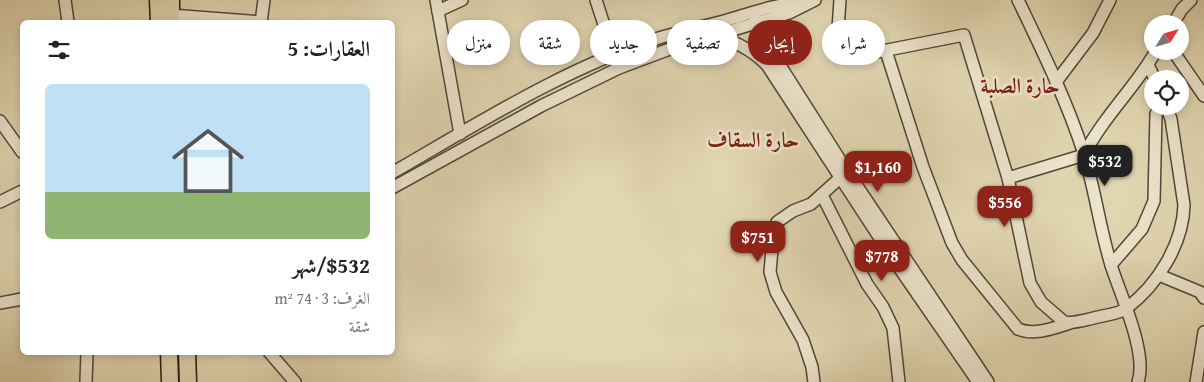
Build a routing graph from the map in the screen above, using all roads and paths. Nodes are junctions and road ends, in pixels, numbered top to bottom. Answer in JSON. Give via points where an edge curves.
{"nodes":[{"id":1,"x":65,"y":0,"type":"edge"},
{"id":2,"x":158,"y":0,"type":"edge"},
{"id":3,"x":264,"y":0,"type":"edge"},
{"id":4,"x":462,"y":0,"type":"edge"},
{"id":5,"x":596,"y":0,"type":"edge"},
{"id":6,"x":840,"y":0,"type":"edge"},
{"id":7,"x":1110,"y":0,"type":"edge"},
{"id":8,"x":1191,"y":0,"type":"edge"},
{"id":9,"x":811,"y":1,"type":"edge"},
{"id":10,"x":1022,"y":2,"type":"edge"},
{"id":11,"x":437,"y":5,"type":"edge"},
{"id":12,"x":778,"y":7,"type":"edge"},
{"id":13,"x":168,"y":15,"type":"edge"},
{"id":14,"x":1178,"y":15,"type":"edge"},
{"id":15,"x":756,"y":18,"type":"junction"},
{"id":16,"x":68,"y":20,"type":"edge"},
{"id":17,"x":234,"y":20,"type":"edge"},
{"id":18,"x":261,"y":20,"type":"edge"},
{"id":19,"x":602,"y":20,"type":"edge"},
{"id":20,"x":777,"y":20,"type":"edge"},
{"id":21,"x":738,"y":26,"type":"edge"},
{"id":22,"x":657,"y":39,"type":"edge"},
{"id":23,"x":886,"y":50,"type":"junction"},
{"id":24,"x":667,"y":52,"type":"edge"},
{"id":25,"x":1151,"y":60,"type":"edge"},
{"id":26,"x":1179,"y":60,"type":"edge"},
{"id":27,"x":593,"y":65,"type":"edge"},
{"id":28,"x":618,"y":65,"type":"edge"},
{"id":29,"x":774,"y":65,"type":"edge"},
{"id":30,"x":774,"y":65,"type":"edge"},
{"id":31,"x":1148,"y":65,"type":"junction"},
{"id":32,"x":619,"y":68,"type":"junction"},
{"id":33,"x":1150,"y":70,"type":"edge"},
{"id":34,"x":1056,"y":82,"type":"junction"},
{"id":35,"x":1204,"y":96,"type":"edge"},
{"id":36,"x":1156,"y":115,"type":"edge"},
{"id":37,"x":1169,"y":115,"type":"edge"},
{"id":38,"x":0,"y":121,"type":"edge"},
{"id":39,"x":460,"y":134,"type":"junction"},
{"id":40,"x":20,"y":149,"type":"edge"},
{"id":41,"x":1084,"y":155,"type":"junction"},
{"id":42,"x":395,"y":171,"type":"edge"},
{"id":43,"x":840,"y":178,"type":"junction"},
{"id":44,"x":1008,"y":178,"type":"junction"},
{"id":45,"x":395,"y":186,"type":"edge"},
{"id":46,"x":20,"y":192,"type":"edge"},
{"id":47,"x":822,"y":195,"type":"junction"},
{"id":48,"x":0,"y":202,"type":"edge"},
{"id":49,"x":1110,"y":265,"type":"junction"},
{"id":50,"x":1159,"y":275,"type":"junction"},
{"id":51,"x":1204,"y":298,"type":"edge"},
{"id":52,"x":20,"y":299,"type":"edge"},
{"id":53,"x":0,"y":304,"type":"edge"},
{"id":54,"x":1126,"y":309,"type":"junction"},
{"id":55,"x":1070,"y":323,"type":"junction"},
{"id":56,"x":1204,"y":332,"type":"edge"},
{"id":57,"x":87,"y":355,"type":"edge"},
{"id":58,"x":169,"y":355,"type":"edge"},
{"id":59,"x":187,"y":355,"type":"edge"},
{"id":60,"x":272,"y":355,"type":"edge"},
{"id":61,"x":86,"y":382,"type":"edge"},
{"id":62,"x":170,"y":382,"type":"edge"},
{"id":63,"x":188,"y":382,"type":"edge"},
{"id":64,"x":294,"y":382,"type":"edge"},
{"id":65,"x":814,"y":382,"type":"edge"},
{"id":66,"x":899,"y":382,"type":"edge"},
{"id":67,"x":978,"y":382,"type":"edge"},
{"id":68,"x":988,"y":382,"type":"edge"},
{"id":69,"x":1138,"y":382,"type":"edge"},
{"id":70,"x":1196,"y":382,"type":"edge"}],
"edges":[{"from":1,"to":16,"type":"street"},
{"from":2,"to":13,"type":"highway"},
{"from":3,"to":18,"type":"street"},
{"from":4,"to":11,"type":"street"},
{"from":5,"to":19,"type":"street"},
{"from":6,"to":23,"type":"street","via":[[838,29],[843,45],[862,55]]},
{"from":7,"to":34,"type":"street","via":[[1093,33]]},
{"from":8,"to":14,"type":"street"},
{"from":9,"to":12,"type":"street"},
{"from":10,"to":34,"type":"street"},
{"from":11,"to":39,"type":"street"},
{"from":12,"to":15,"type":"street"},
{"from":12,"to":20,"type":"street"},
{"from":13,"to":17,"type":"street"},
{"from":15,"to":21,"type":"street"},
{"from":15,"to":22,"type":"street"},
{"from":23,"to":44,"type":"street","via":[[964,35]]},
{"from":23,"to":55,"type":"street","via":[[934,198],[962,260],[1018,329],[1036,331]]},
{"from":24,"to":32,"type":"street"},
{"from":25,"to":31,"type":"street"},
{"from":26,"to":35,"type":"street"},
{"from":27,"to":39,"type":"street","via":[[537,91]]},
{"from":28,"to":32,"type":"street"},
{"from":29,"to":43,"type":"street"},
{"from":30,"to":68,"type":"street"},
{"from":31,"to":33,"type":"street"},
{"from":31,"to":41,"type":"street","via":[[1094,134]]},
{"from":32,"to":45,"type":"street","via":[[541,106]]},
{"from":34,"to":41,"type":"street"},
{"from":36,"to":49,"type":"street","via":[[1154,201],[1142,229]]},
{"from":37,"to":50,"type":"street","via":[[1184,218],[1178,239]]},
{"from":38,"to":40,"type":"street"},
{"from":39,"to":42,"type":"street"},
{"from":41,"to":44,"type":"street"},
{"from":41,"to":49,"type":"street"},
{"from":43,"to":47,"type":"street"},
{"from":43,"to":67,"type":"street"},
{"from":44,"to":55,"type":"street","via":[[1034,292],[1064,322]]},
{"from":46,"to":48,"type":"street"},
{"from":47,"to":65,"type":"street","via":[[777,222],[770,272],[776,292],[803,340]]},
{"from":47,"to":66,"type":"street","via":[[893,328]]},
{"from":49,"to":54,"type":"street"},
{"from":50,"to":51,"type":"street","via":[[1200,292]]},
{"from":50,"to":54,"type":"street"},
{"from":52,"to":53,"type":"street"},
{"from":54,"to":55,"type":"street"},
{"from":54,"to":69,"type":"street","via":[[1141,363]]},
{"from":56,"to":70,"type":"street"},
{"from":57,"to":61,"type":"street"},
{"from":58,"to":62,"type":"highway"},
{"from":59,"to":63,"type":"highway"},
{"from":60,"to":64,"type":"street"}]}
